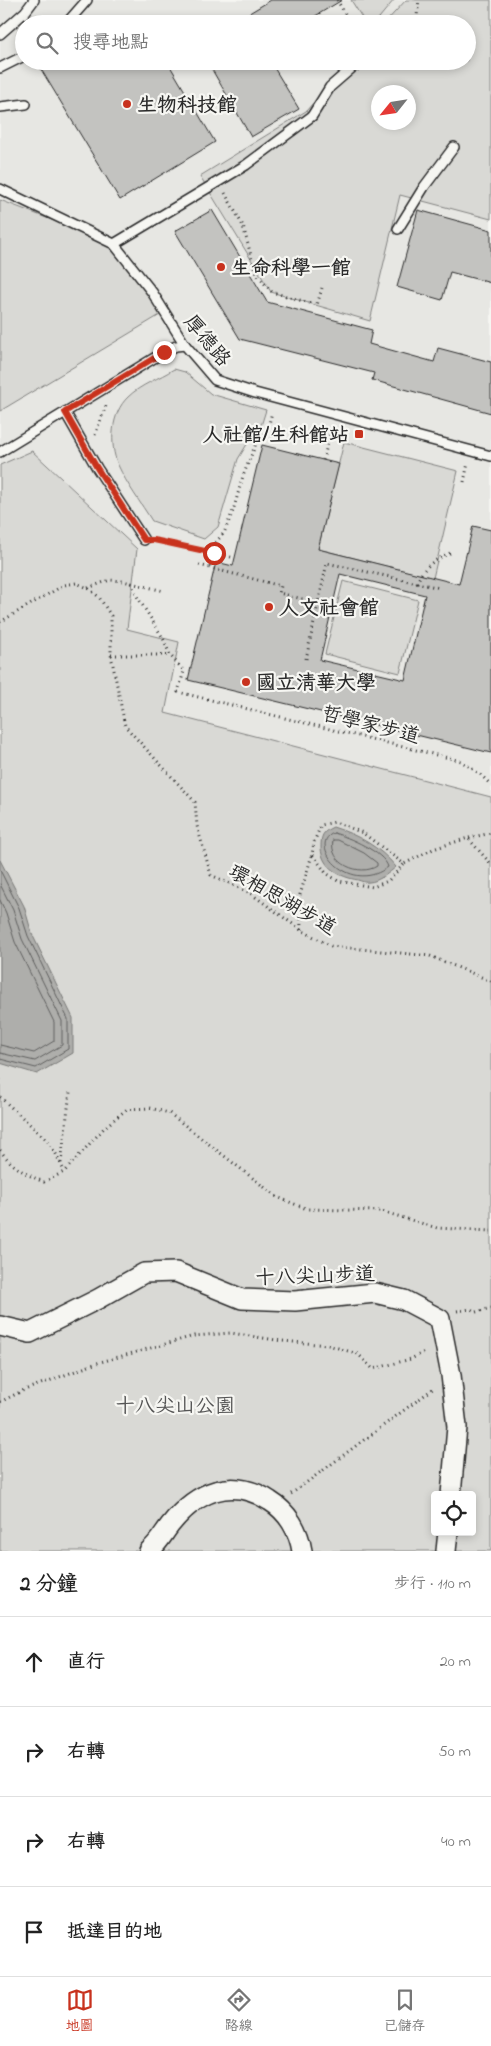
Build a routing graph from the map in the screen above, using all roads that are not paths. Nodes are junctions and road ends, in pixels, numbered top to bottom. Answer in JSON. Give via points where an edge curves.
{"nodes":[{"id":1,"x":34,"y":0,"type":"edge"},
{"id":2,"x":87,"y":0,"type":"edge"},
{"id":3,"x":22,"y":15,"type":"edge"},
{"id":4,"x":74,"y":15,"type":"edge"},
{"id":5,"x":15,"y":21,"type":"edge"},
{"id":6,"x":0,"y":34,"type":"edge"},
{"id":7,"x":15,"y":60,"type":"edge"},
{"id":8,"x":0,"y":68,"type":"edge"},
{"id":9,"x":350,"y":70,"type":"edge"},
{"id":10,"x":26,"y":104,"type":"dead end"},
{"id":11,"x":0,"y":107,"type":"edge"},
{"id":12,"x":454,"y":147,"type":"dead end"},
{"id":13,"x":0,"y":189,"type":"edge"},
{"id":14,"x":398,"y":228,"type":"dead end"},
{"id":15,"x":114,"y":244,"type":"junction"},
{"id":16,"x":185,"y":345,"type":"junction"},
{"id":17,"x":65,"y":412,"type":"junction"},
{"id":18,"x":0,"y":452,"type":"edge"},
{"id":19,"x":491,"y":456,"type":"edge"},
{"id":20,"x":144,"y":540,"type":"road end"},
{"id":21,"x":0,"y":1326,"type":"edge"},
{"id":22,"x":451,"y":1491,"type":"edge"},
{"id":23,"x":448,"y":1536,"type":"edge"},
{"id":24,"x":149,"y":1551,"type":"edge"},
{"id":25,"x":302,"y":1551,"type":"edge"},
{"id":26,"x":446,"y":1551,"type":"edge"}],
"edges":[{"from":1,"to":3,"type":"lane"},
{"from":2,"to":4,"type":"lane"},
{"from":5,"to":6,"type":"lane"},
{"from":7,"to":8,"type":"lane"},
{"from":9,"to":15,"type":"lane","via":[[330,87],[312,116],[246,165]]},
{"from":10,"to":11,"type":"lane"},
{"from":12,"to":14,"type":"lane"},
{"from":13,"to":15,"type":"lane","name":"厚德路"},
{"from":15,"to":16,"type":"lane","name":"厚德路","via":[[152,292]]},
{"from":16,"to":17,"type":"lane","via":[[164,352]]},
{"from":16,"to":19,"type":"lane","name":"厚德路","via":[[215,380]]},
{"from":17,"to":18,"type":"lane"},
{"from":17,"to":20,"type":"lane"},
{"from":21,"to":22,"type":"street","name":"十八尖山步道","via":[[30,1334],[144,1273],[176,1272],[242,1299],[296,1301],[375,1293],[404,1300],[440,1319],[446,1342],[457,1427]]},
{"from":23,"to":26,"type":"street"},
{"from":24,"to":25,"type":"street","via":[[194,1502],[217,1489],[259,1494],[276,1505],[292,1523]]}]}
